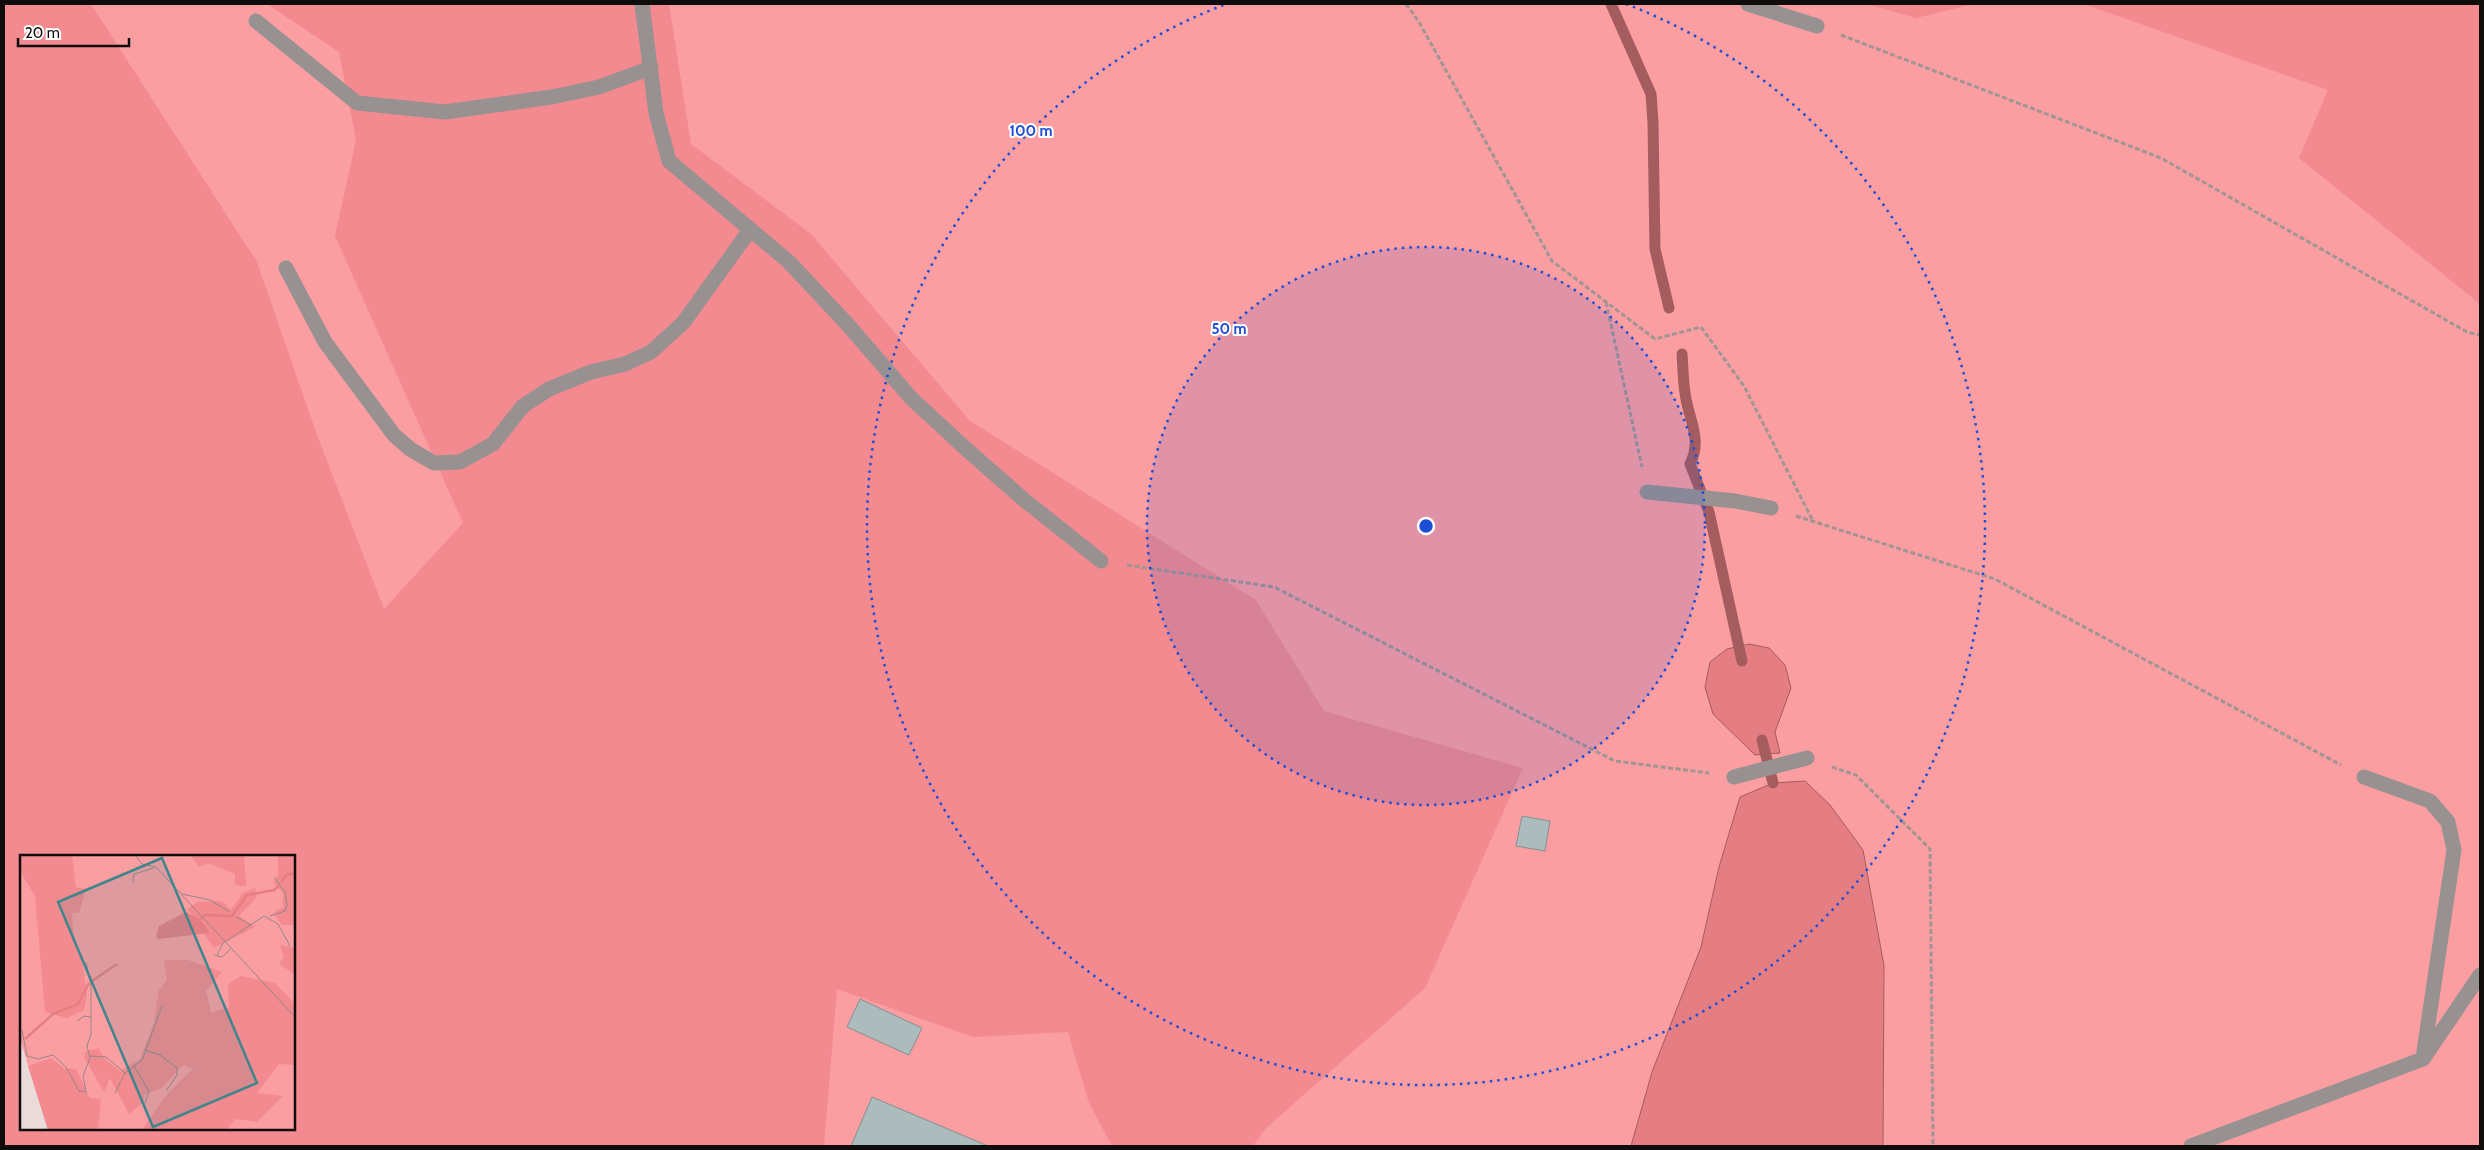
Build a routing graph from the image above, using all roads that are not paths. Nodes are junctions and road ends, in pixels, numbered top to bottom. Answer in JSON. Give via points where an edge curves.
{"nodes":[{"id":1,"x":642,"y":4,"type":"edge"},
{"id":2,"x":1748,"y":4,"type":"edge"},
{"id":3,"x":256,"y":21,"type":"dead end"},
{"id":4,"x":1817,"y":26,"type":"road end"},
{"id":5,"x":651,"y":68,"type":"junction"},
{"id":6,"x":750,"y":230,"type":"junction"},
{"id":7,"x":286,"y":268,"type":"dead end"},
{"id":8,"x":1647,"y":492,"type":"road end"},
{"id":9,"x":1771,"y":508,"type":"road end"},
{"id":10,"x":1102,"y":561,"type":"road end"},
{"id":11,"x":1807,"y":758,"type":"road end"},
{"id":12,"x":1734,"y":777,"type":"road end"},
{"id":13,"x":2364,"y":777,"type":"road end"},
{"id":14,"x":2480,"y":975,"type":"edge"},
{"id":15,"x":2423,"y":1060,"type":"junction"},
{"id":16,"x":2191,"y":1146,"type":"edge"}],
"edges":[{"from":1,"to":5,"type":"lane"},
{"from":2,"to":4,"type":"lane"},
{"from":3,"to":5,"type":"lane","via":[[357,103],[445,112],[599,87]]},
{"from":5,"to":6,"type":"lane","via":[[656,113],[668,161]]},
{"from":6,"to":7,"type":"lane","via":[[683,323],[651,352],[626,364],[591,372],[550,389],[523,406],[493,444],[460,462],[434,463],[394,435],[325,342]]},
{"from":6,"to":10,"type":"lane","via":[[802,276],[910,398],[1023,499]]},
{"from":8,"to":9,"type":"lane","via":[[1735,500]]},
{"from":11,"to":12,"type":"lane"},
{"from":13,"to":15,"type":"lane","via":[[2430,801],[2448,822],[2454,850]]},
{"from":14,"to":15,"type":"lane"},
{"from":15,"to":16,"type":"lane"}]}
